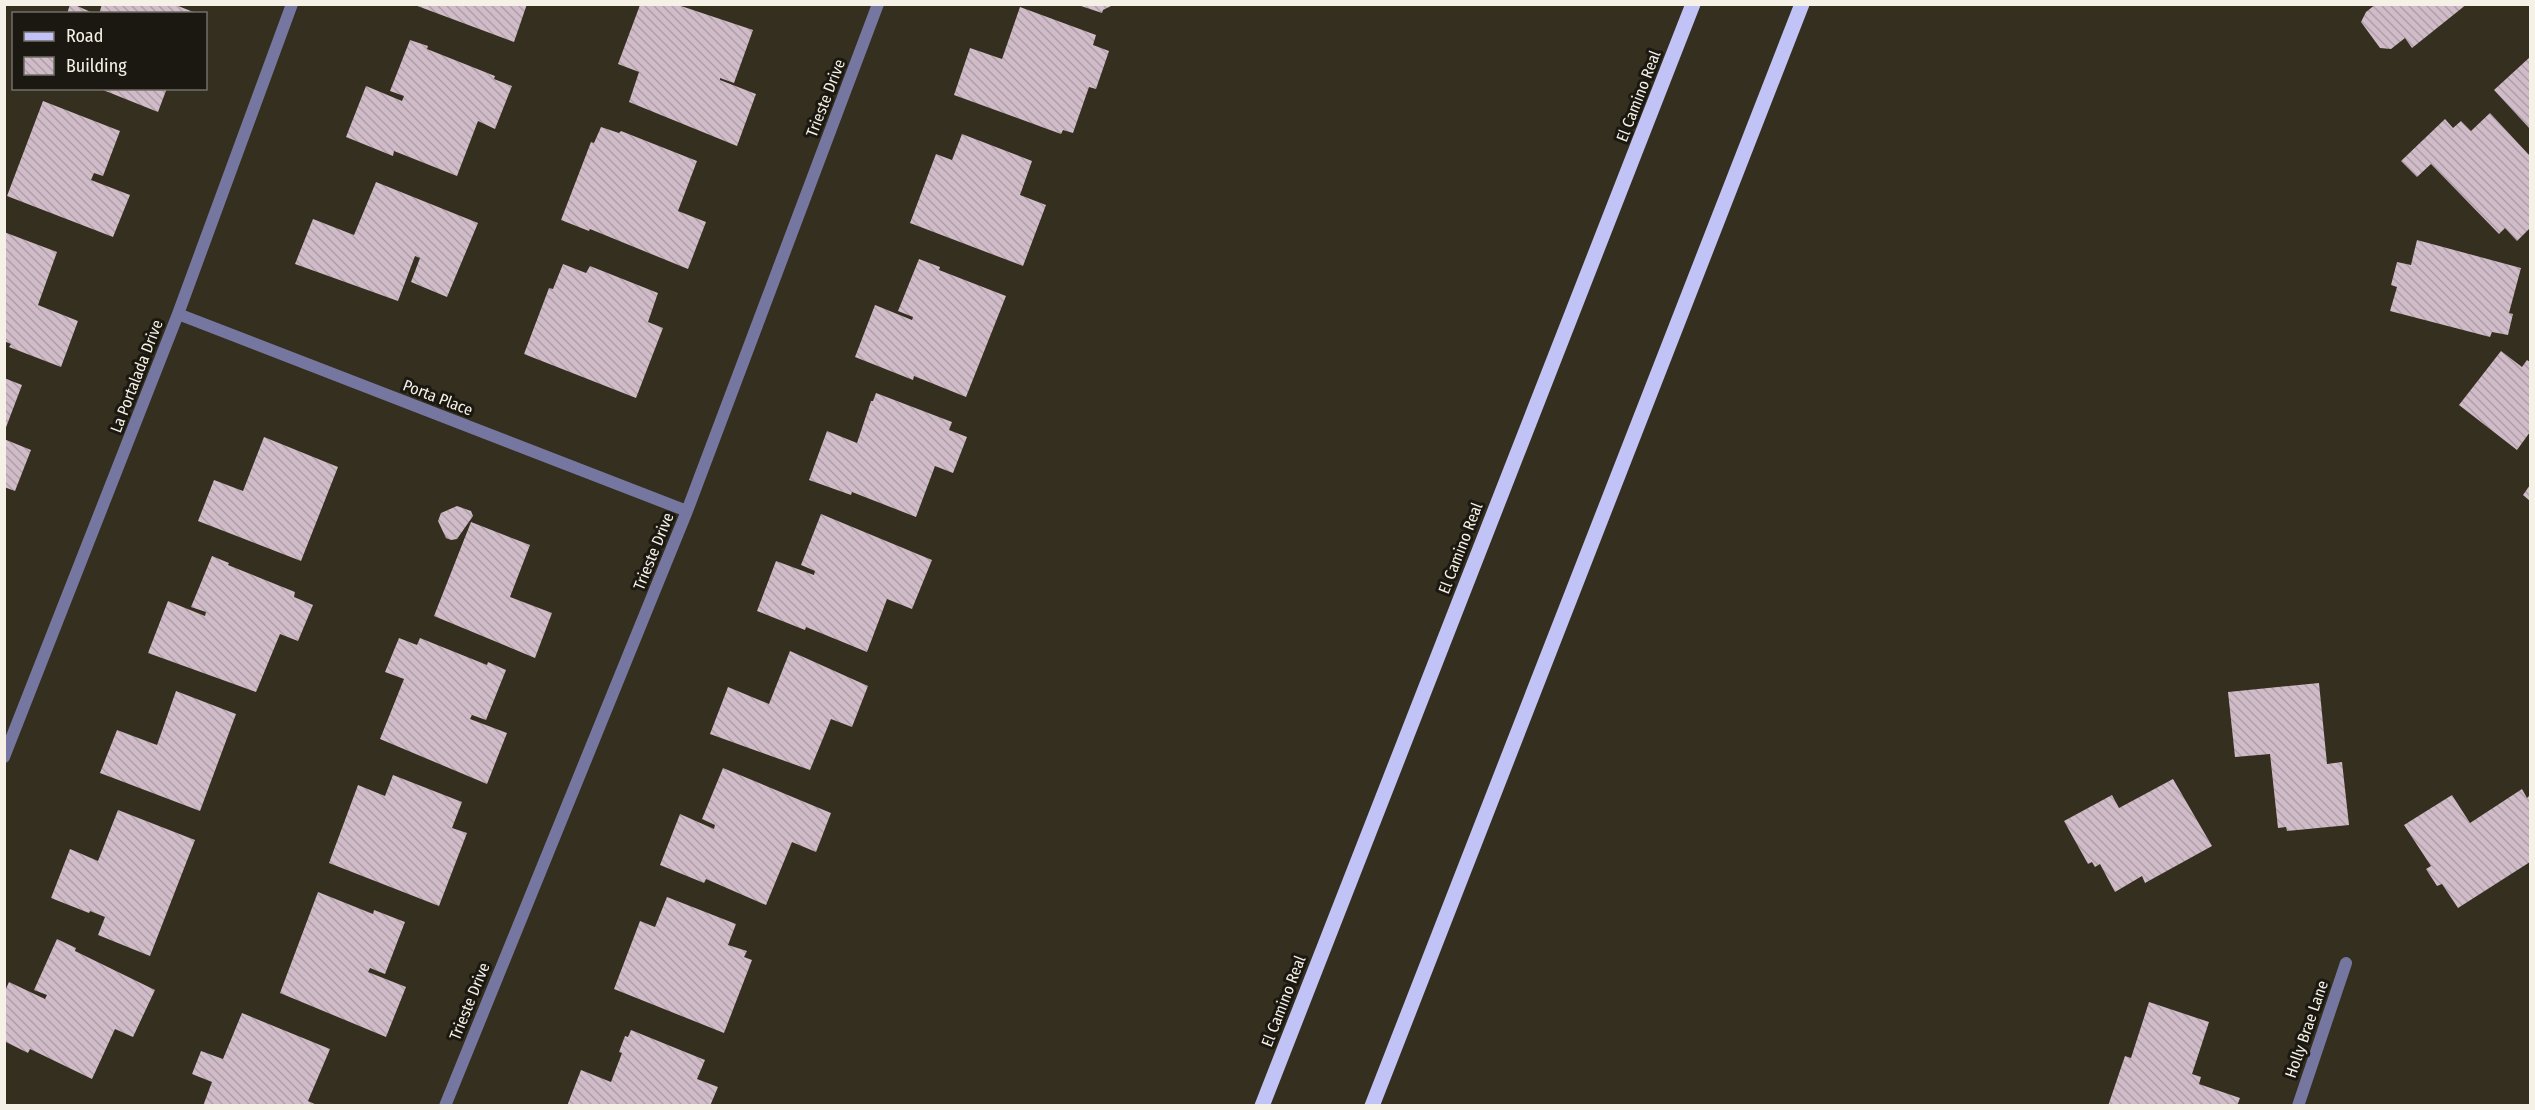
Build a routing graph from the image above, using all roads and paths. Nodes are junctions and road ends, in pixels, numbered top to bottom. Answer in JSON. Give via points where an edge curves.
{"nodes":[{"id":1,"x":292,"y":4,"type":"edge"},
{"id":2,"x":878,"y":4,"type":"edge"},
{"id":3,"x":1693,"y":4,"type":"edge"},
{"id":4,"x":1802,"y":4,"type":"edge"},
{"id":5,"x":178,"y":314,"type":"junction"},
{"id":6,"x":687,"y":511,"type":"junction"},
{"id":7,"x":4,"y":758,"type":"edge"},
{"id":8,"x":2346,"y":963,"type":"dead end"},
{"id":9,"x":445,"y":1106,"type":"edge"},
{"id":10,"x":1262,"y":1106,"type":"edge"},
{"id":11,"x":1372,"y":1106,"type":"edge"},
{"id":12,"x":2298,"y":1106,"type":"edge"}],
"edges":[{"from":1,"to":5,"type":"street","name":"La Portalada Drive"},
{"from":2,"to":6,"type":"street","name":"Trieste Drive"},
{"from":3,"to":10,"type":"main road","name":"El Camino Real"},
{"from":4,"to":11,"type":"main road"},
{"from":5,"to":6,"type":"street","name":"Porta Place"},
{"from":5,"to":7,"type":"street","name":"La Portalada Drive"},
{"from":6,"to":9,"type":"street","name":"Trieste Drive"},
{"from":8,"to":12,"type":"street","name":"Holly Brae Lane"}]}
